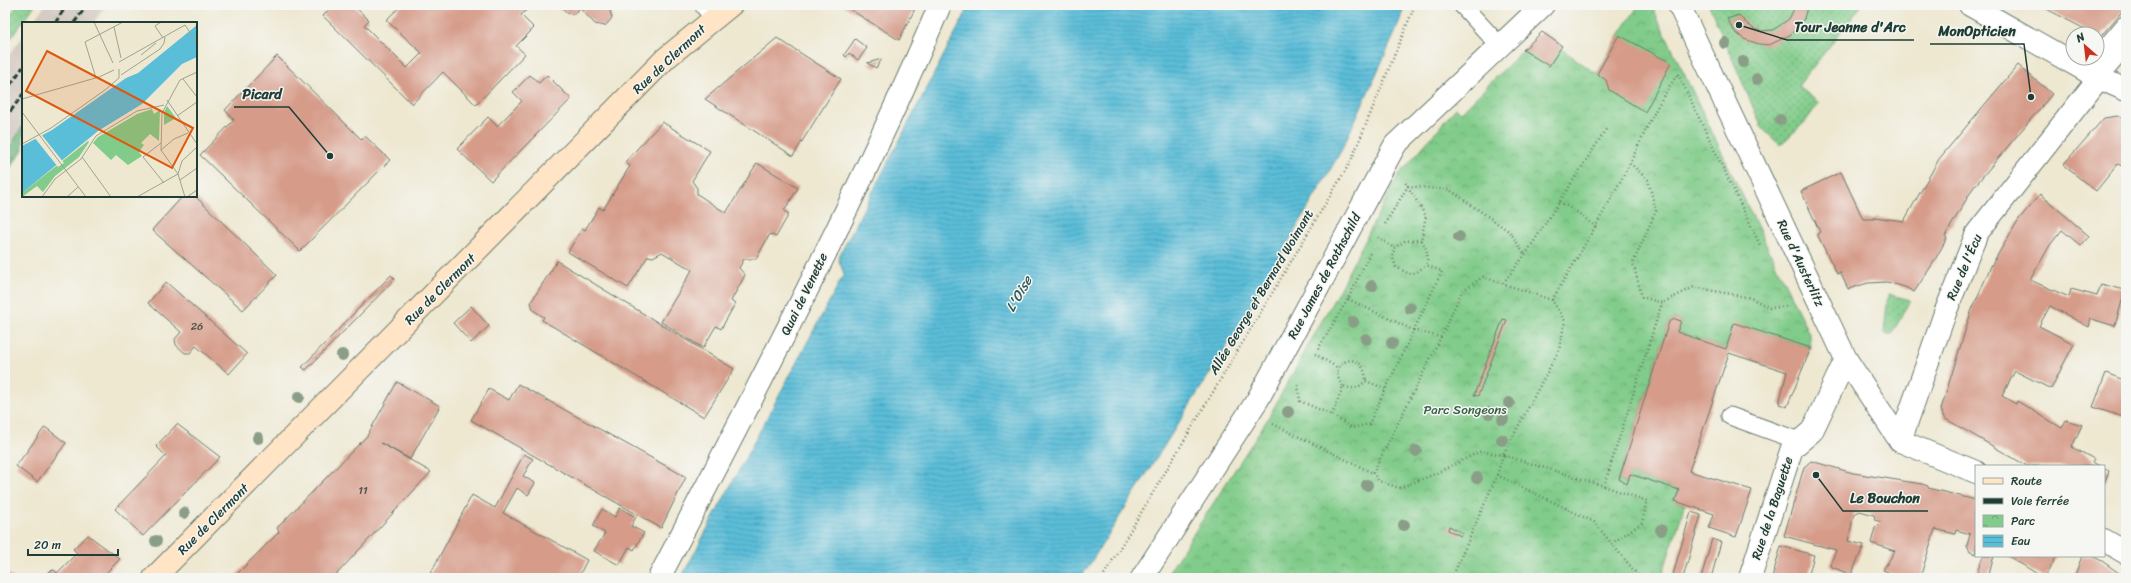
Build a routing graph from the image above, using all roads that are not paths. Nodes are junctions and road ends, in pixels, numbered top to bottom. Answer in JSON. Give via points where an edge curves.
{"nodes":[{"id":1,"x":940,"y":5,"type":"edge"},
{"id":2,"x":1462,"y":5,"type":"edge"},
{"id":3,"x":1543,"y":5,"type":"edge"},
{"id":4,"x":1679,"y":5,"type":"edge"},
{"id":5,"x":1970,"y":5,"type":"edge"},
{"id":6,"x":718,"y":9,"type":"edge"},
{"id":7,"x":2126,"y":27,"type":"edge"},
{"id":8,"x":1499,"y":45,"type":"junction"},
{"id":9,"x":2126,"y":46,"type":"edge"},
{"id":10,"x":2111,"y":80,"type":"edge"},
{"id":11,"x":1846,"y":359,"type":"junction"},
{"id":12,"x":1730,"y":416,"type":"dead end"},
{"id":13,"x":1799,"y":441,"type":"junction"},
{"id":14,"x":1900,"y":441,"type":"junction"},
{"id":15,"x":1975,"y":472,"type":"edge"},
{"id":16,"x":2105,"y":541,"type":"edge"},
{"id":17,"x":2126,"y":553,"type":"edge"},
{"id":18,"x":154,"y":578,"type":"edge"},
{"id":19,"x":660,"y":578,"type":"edge"},
{"id":20,"x":1142,"y":578,"type":"edge"},
{"id":21,"x":1750,"y":578,"type":"edge"}],
"edges":[{"from":1,"to":19,"type":"street","name":"Quai de Venette","via":[[900,100]]},
{"from":2,"to":8,"type":"lane"},
{"from":3,"to":8,"type":"street","name":"Rue James de Rothschild"},
{"from":4,"to":11,"type":"street","name":"Rue d'Austerlitz"},
{"from":5,"to":10,"type":"street"},
{"from":6,"to":18,"type":"main road","name":"Rue de Clermont","via":[[666,58]]},
{"from":7,"to":10,"type":"street","name":"Rue de l'Écu"},
{"from":8,"to":20,"type":"street","name":"Rue James de Rothschild","via":[[1395,145],[1258,399]]},
{"from":9,"to":10,"type":"lane"},
{"from":10,"to":14,"type":"street","name":"Rue de l'Écu","via":[[1977,233],[1945,313]]},
{"from":11,"to":13,"type":"street","name":"Rue de la Baguette","via":[[1812,431]]},
{"from":11,"to":14,"type":"street","name":"Rue d'Austerlitz"},
{"from":12,"to":13,"type":"lane"},
{"from":13,"to":21,"type":"street","name":"Rue de la Baguette","via":[[1792,448]]},
{"from":14,"to":15,"type":"street"},
{"from":16,"to":17,"type":"street"}]}
